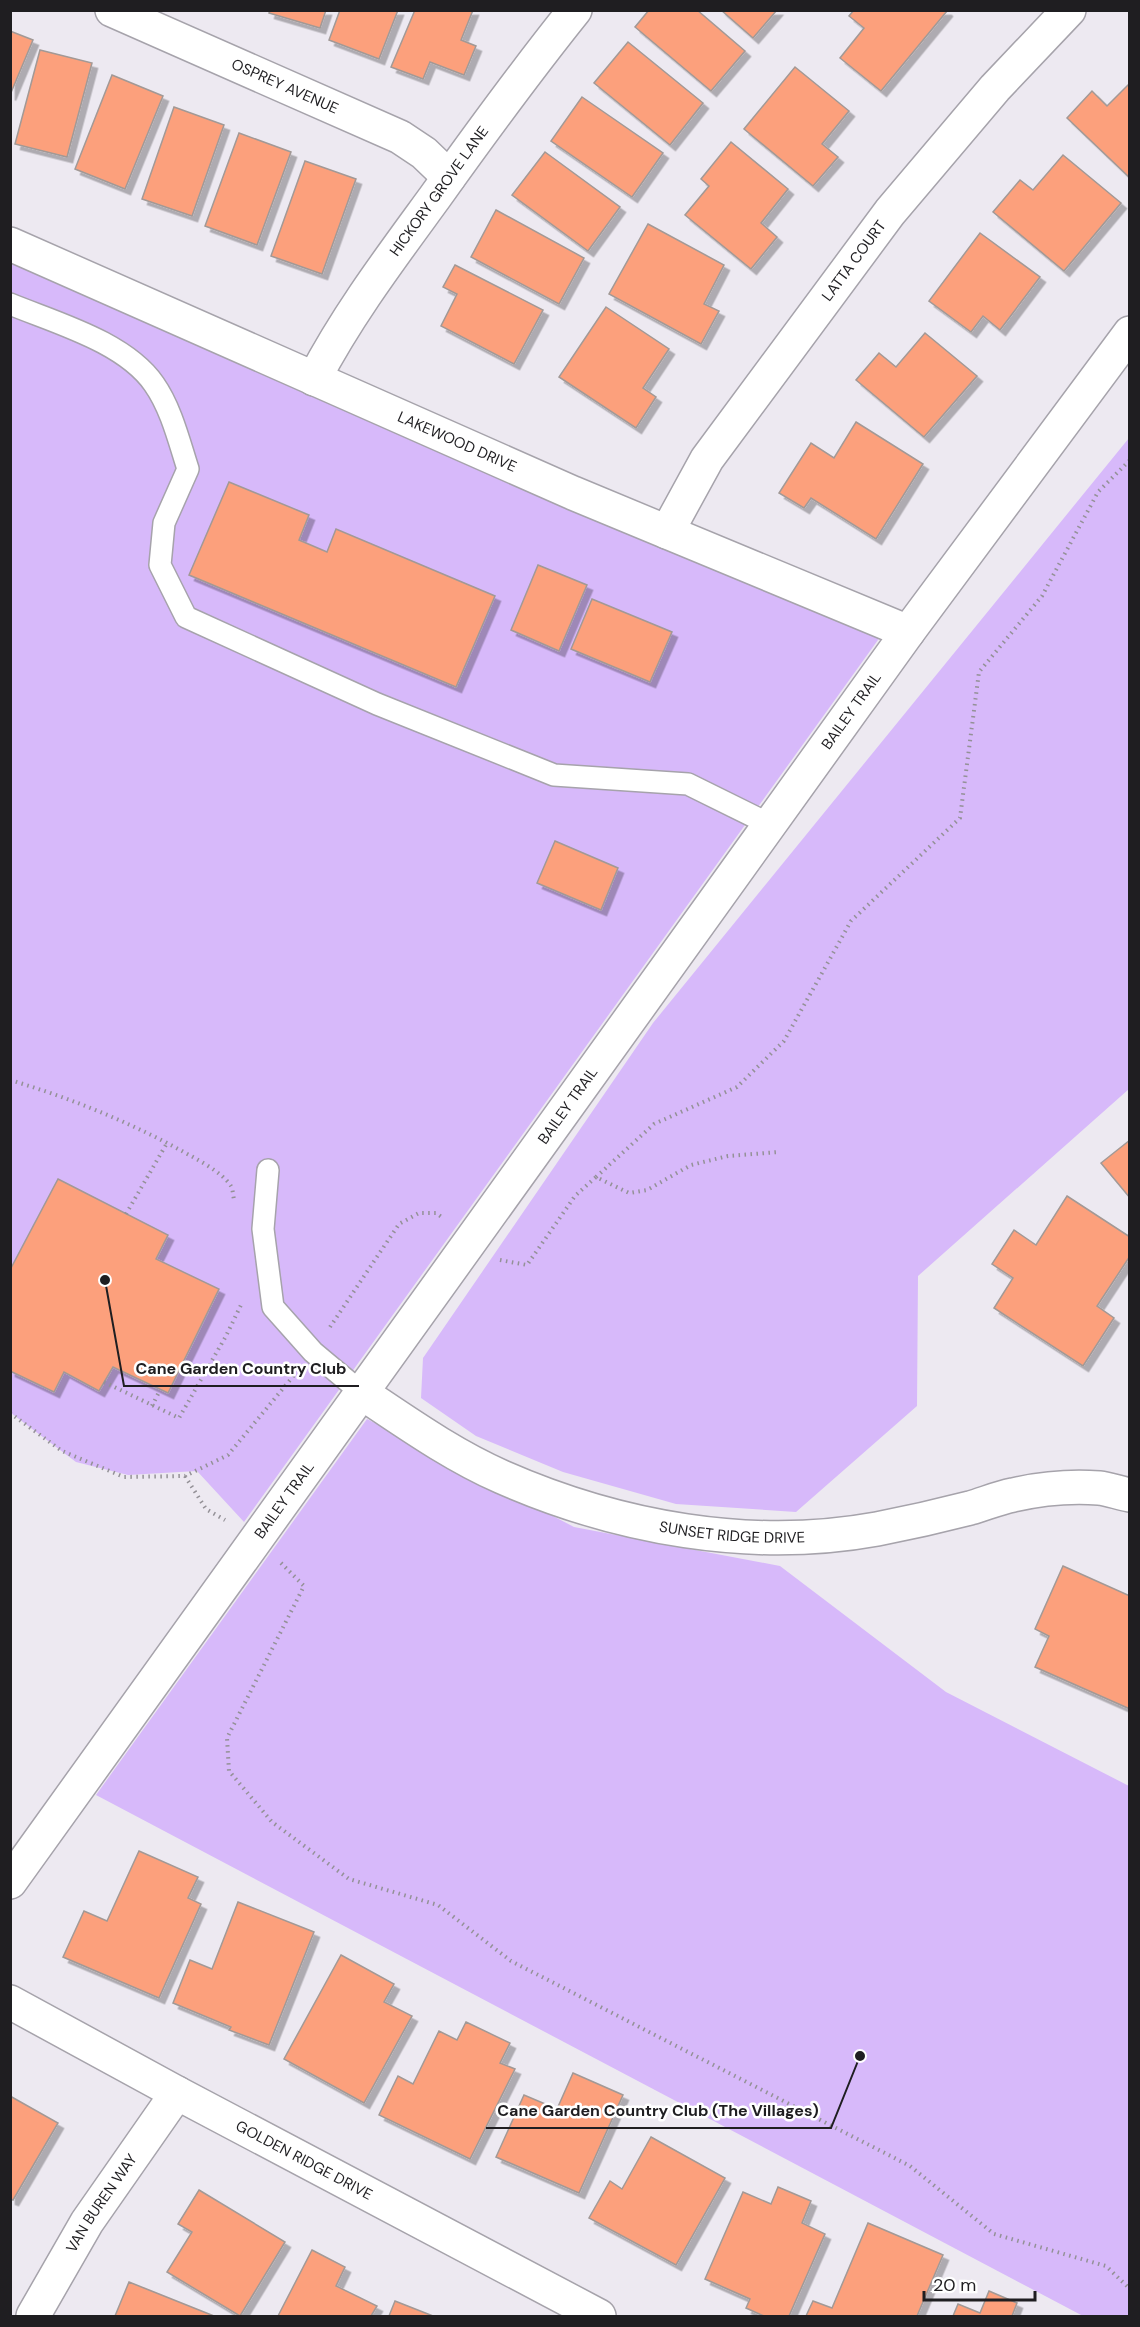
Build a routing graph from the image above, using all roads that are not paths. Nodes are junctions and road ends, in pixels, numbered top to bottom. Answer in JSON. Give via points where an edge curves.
{"nodes":[{"id":1,"x":112,"y":10,"type":"edge"},
{"id":2,"x":575,"y":10,"type":"edge"},
{"id":3,"x":1069,"y":10,"type":"edge"},
{"id":4,"x":449,"y":177,"type":"junction"},
{"id":5,"x":10,"y":244,"type":"edge"},
{"id":6,"x":10,"y":304,"type":"edge"},
{"id":7,"x":1130,"y":333,"type":"edge"},
{"id":8,"x":314,"y":379,"type":"junction"},
{"id":9,"x":666,"y":532,"type":"junction"},
{"id":10,"x":908,"y":632,"type":"junction"},
{"id":11,"x":771,"y":825,"type":"junction"},
{"id":12,"x":268,"y":1170,"type":"dead end"},
{"id":13,"x":362,"y":1393,"type":"junction"},
{"id":14,"x":1130,"y":1495,"type":"edge"},
{"id":15,"x":10,"y":1882,"type":"edge"},
{"id":16,"x":10,"y":2002,"type":"edge"},
{"id":17,"x":177,"y":2093,"type":"junction"},
{"id":18,"x":33,"y":2316,"type":"edge"},
{"id":19,"x":599,"y":2316,"type":"edge"}],
"edges":[{"from":1,"to":4,"type":"street","name":"OSPREY AVENUE","via":[[400,137]]},
{"from":2,"to":4,"type":"street","name":"HICKORY GROVE LANE"},
{"from":3,"to":9,"type":"street","name":"LATTA COURT","via":[[995,88],[890,212],[707,459]]},
{"from":4,"to":8,"type":"street","name":"HICKORY GROVE LANE","via":[[338,335]]},
{"from":5,"to":8,"type":"street","name":"LAKEWOOD DRIVE"},
{"from":6,"to":11,"type":"lane","via":[[123,353],[153,383],[173,424],[188,469],[164,523],[160,565],[186,617],[377,704],[554,775],[688,784]]},
{"from":7,"to":10,"type":"street","name":"BAILEY TRAIL"},
{"from":8,"to":9,"type":"street","name":"LAKEWOOD DRIVE"},
{"from":9,"to":10,"type":"street","name":"LAKEWOOD DRIVE"},
{"from":10,"to":11,"type":"street","name":"BAILEY TRAIL"},
{"from":11,"to":13,"type":"street","name":"BAILEY TRAIL"},
{"from":12,"to":13,"type":"lane","via":[[264,1229],[273,1307],[313,1352]]},
{"from":13,"to":14,"type":"street","name":"SUNSET RIDGE DRIVE","via":[[500,1476],[558,1499],[626,1519],[700,1533],[773,1538],[826,1536],[926,1519],[1012,1495],[1098,1488]]},
{"from":13,"to":15,"type":"street","name":"BAILEY TRAIL"},
{"from":16,"to":17,"type":"street","name":"GOLDEN RIDGE DRIVE"},
{"from":17,"to":18,"type":"street","name":"VAN BUREN WAY","via":[[87,2222]]},
{"from":17,"to":19,"type":"street","name":"GOLDEN RIDGE DRIVE"}]}
